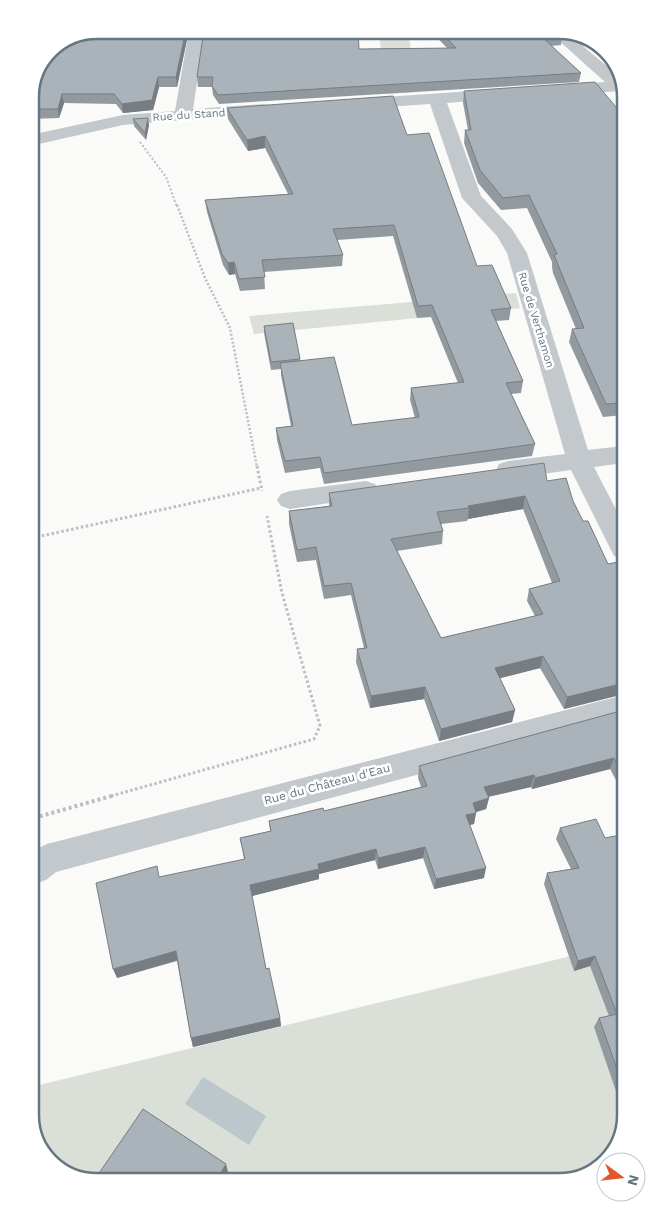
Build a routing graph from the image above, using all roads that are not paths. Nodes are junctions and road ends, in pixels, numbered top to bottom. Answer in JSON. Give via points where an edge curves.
{"nodes":[{"id":1,"x":196,"y":39,"type":"edge"},
{"id":2,"x":566,"y":39,"type":"edge"},
{"id":3,"x":615,"y":82,"type":"edge"},
{"id":4,"x":616,"y":86,"type":"edge"},
{"id":5,"x":540,"y":91,"type":"edge"},
{"id":6,"x":521,"y":93,"type":"edge"},
{"id":7,"x":438,"y":99,"type":"junction"},
{"id":8,"x":340,"y":105,"type":"edge"},
{"id":9,"x":281,"y":108,"type":"edge"},
{"id":10,"x":184,"y":114,"type":"junction"},
{"id":11,"x":39,"y":140,"type":"edge"},
{"id":12,"x":617,"y":455,"type":"edge"},
{"id":13,"x":579,"y":461,"type":"junction"},
{"id":14,"x":482,"y":474,"type":"edge"},
{"id":15,"x":386,"y":487,"type":"edge"},
{"id":16,"x":290,"y":500,"type":"dead end"},
{"id":17,"x":617,"y":537,"type":"edge"},
{"id":18,"x":617,"y":709,"type":"edge"},
{"id":19,"x":39,"y":865,"type":"edge"}],
"edges":[{"from":1,"to":10,"type":"street"},
{"from":2,"to":3,"type":"street"},
{"from":4,"to":5,"type":"street"},
{"from":6,"to":7,"type":"street"},
{"from":7,"to":8,"type":"street"},
{"from":7,"to":13,"type":"street","name":"Rue de Verthamon","via":[[472,198],[505,233],[516,253]]},
{"from":9,"to":10,"type":"street","name":"Rue du Stand"},
{"from":10,"to":11,"type":"street","name":"Rue du Stand","via":[[123,120]]},
{"from":12,"to":13,"type":"street"},
{"from":13,"to":14,"type":"street"},
{"from":13,"to":17,"type":"street","name":"Rue de Verthamon"},
{"from":15,"to":16,"type":"street"},
{"from":18,"to":19,"type":"street","name":"Rue du Château d'Eau","via":[[48,858]]}]}
